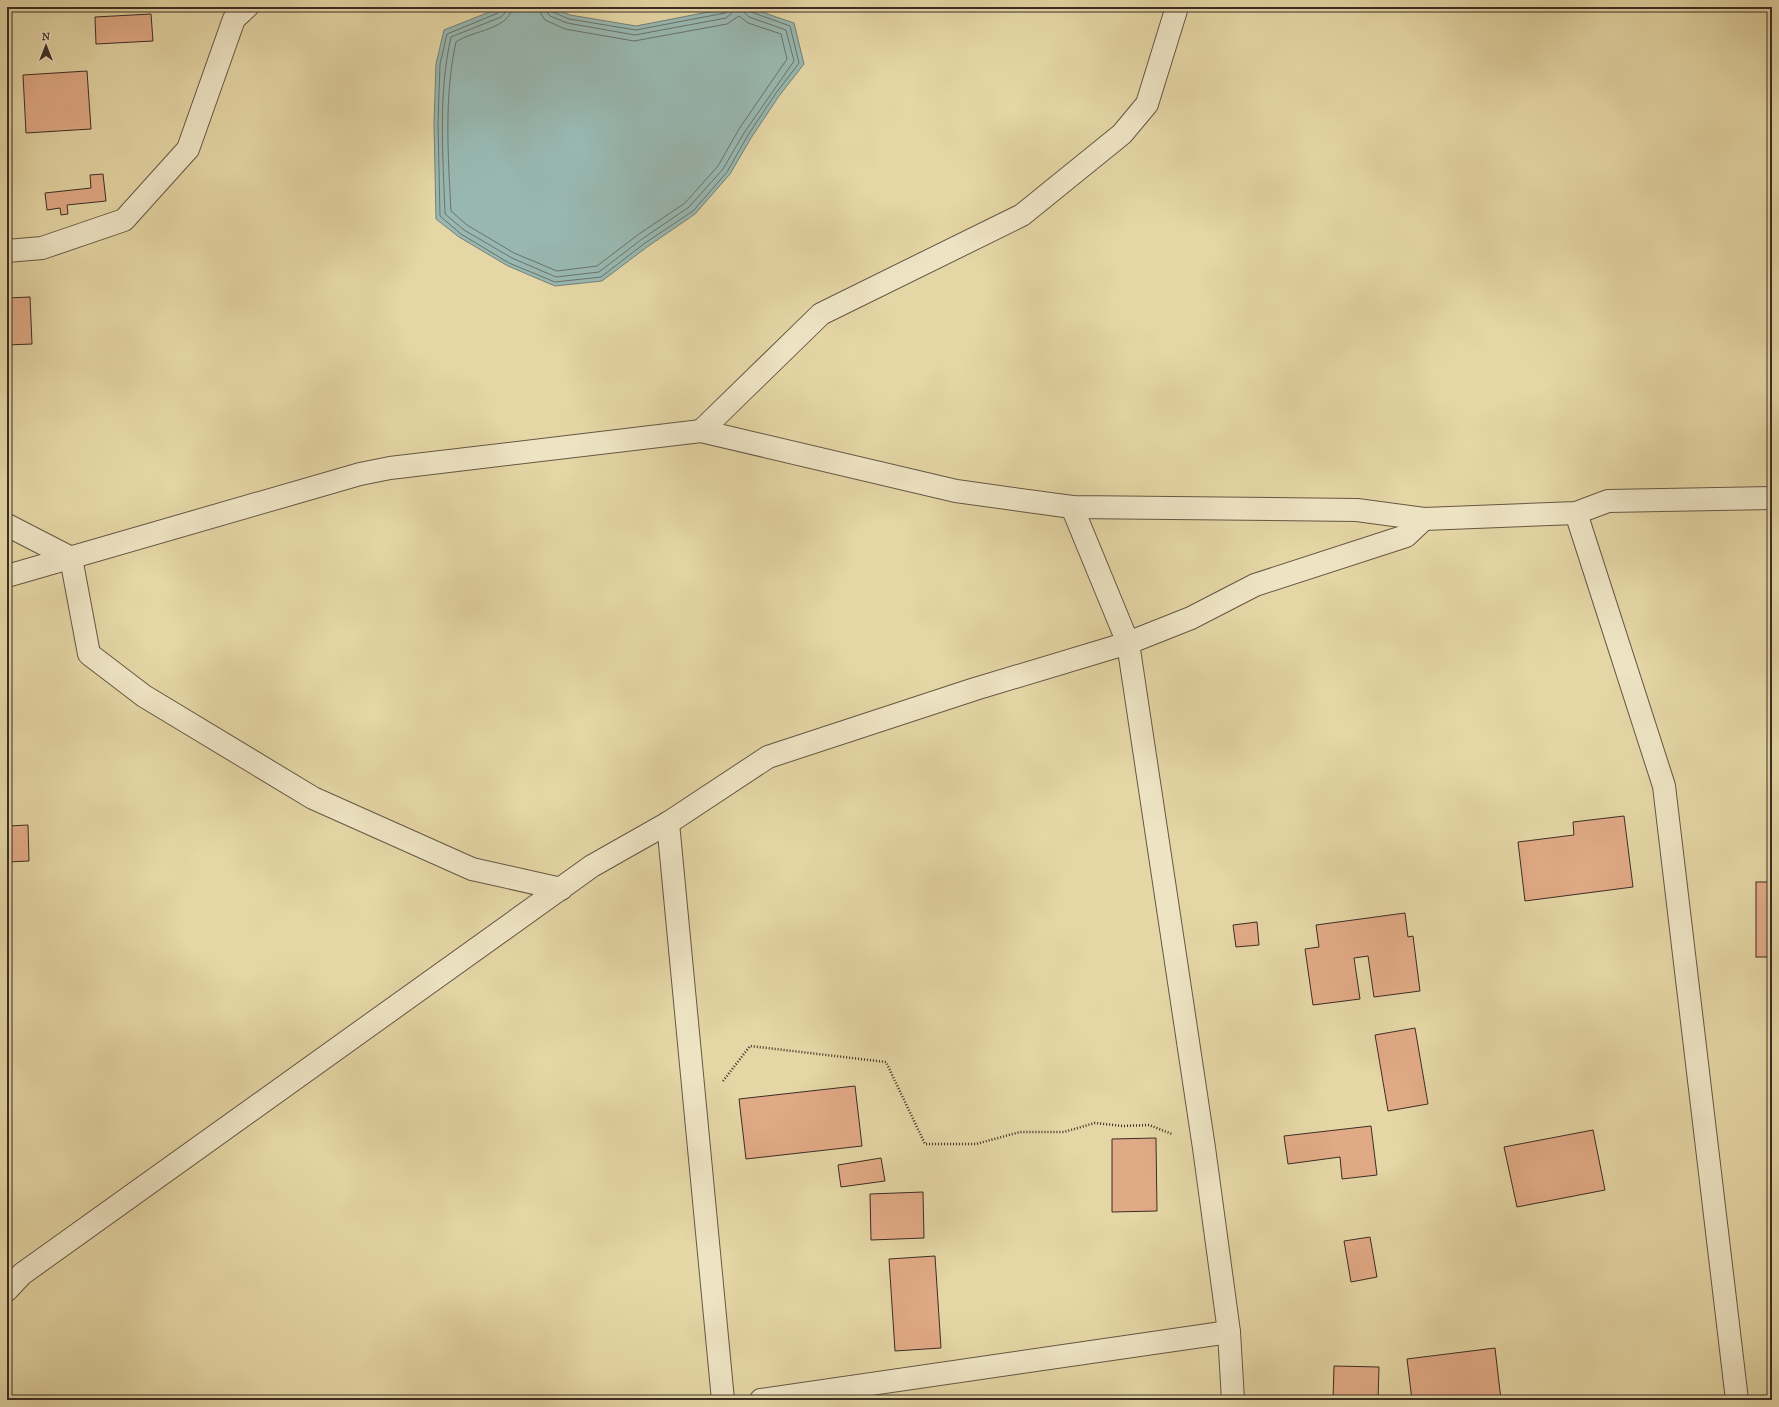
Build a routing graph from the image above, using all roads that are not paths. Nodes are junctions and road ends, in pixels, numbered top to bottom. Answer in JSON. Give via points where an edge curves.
{"nodes":[{"id":1,"x":247,"y":7,"type":"edge"},
{"id":2,"x":1177,"y":7,"type":"edge"},
{"id":3,"x":7,"y":252,"type":"edge"},
{"id":4,"x":700,"y":431,"type":"junction"},
{"id":5,"x":1772,"y":498,"type":"edge"},
{"id":6,"x":1072,"y":507,"type":"junction"},
{"id":7,"x":1576,"y":513,"type":"junction"},
{"id":8,"x":1424,"y":519,"type":"junction"},
{"id":9,"x":7,"y":525,"type":"edge"},
{"id":10,"x":71,"y":558,"type":"junction"},
{"id":11,"x":7,"y":576,"type":"edge"},
{"id":12,"x":1128,"y":643,"type":"junction"},
{"id":13,"x":668,"y":823,"type":"junction"},
{"id":14,"x":561,"y":889,"type":"junction"},
{"id":15,"x":7,"y":1290,"type":"edge"},
{"id":16,"x":1229,"y":1332,"type":"junction"},
{"id":17,"x":723,"y":1400,"type":"edge"},
{"id":18,"x":761,"y":1400,"type":"edge"},
{"id":19,"x":1233,"y":1400,"type":"edge"},
{"id":20,"x":1737,"y":1400,"type":"edge"}],
"edges":[{"from":1,"to":3,"type":"street","via":[[234,19],[188,149],[124,220],[42,248]]},
{"from":2,"to":4,"type":"street","via":[[1147,104],[1122,134],[1022,214],[822,314]]},
{"from":4,"to":6,"type":"street","via":[[956,491]]},
{"from":4,"to":10,"type":"street","via":[[390,468],[360,474]]},
{"from":5,"to":7,"type":"street","via":[[1608,501]]},
{"from":6,"to":8,"type":"street","via":[[1357,510]]},
{"from":6,"to":12,"type":"street"},
{"from":7,"to":8,"type":"street"},
{"from":7,"to":20,"type":"street","via":[[1664,786]]},
{"from":8,"to":12,"type":"street","via":[[1406,536],[1255,585],[1191,618]]},
{"from":9,"to":10,"type":"street"},
{"from":10,"to":11,"type":"street"},
{"from":10,"to":14,"type":"street","via":[[90,654],[144,696],[313,798],[472,869]]},
{"from":12,"to":13,"type":"street","via":[[974,689],[768,758]]},
{"from":12,"to":16,"type":"street"},
{"from":13,"to":14,"type":"street","via":[[592,866]]},
{"from":13,"to":17,"type":"street"},
{"from":14,"to":15,"type":"street","via":[[22,1274]]},
{"from":16,"to":18,"type":"street"},
{"from":16,"to":19,"type":"street"}]}
